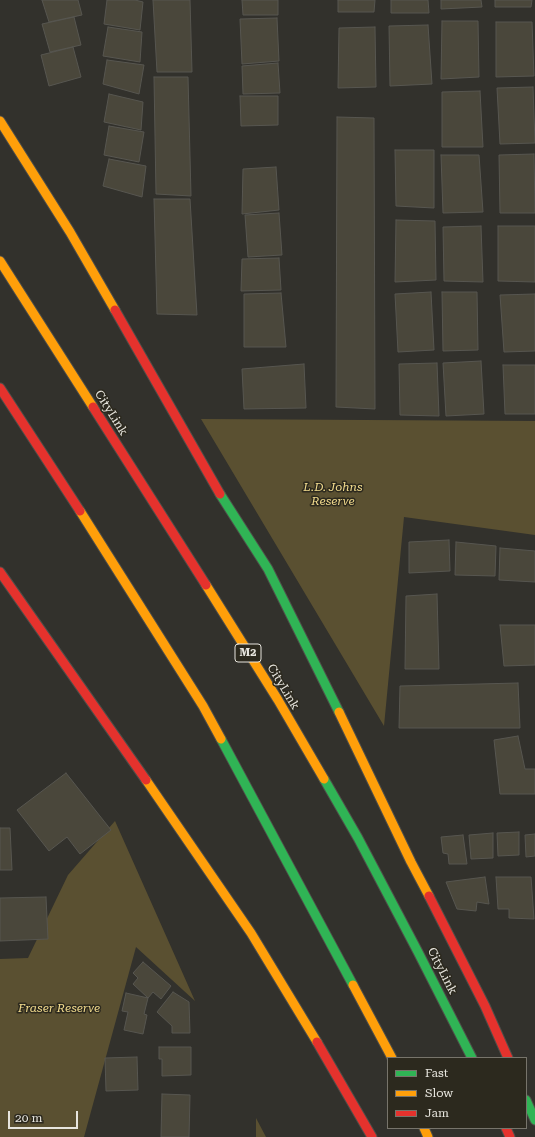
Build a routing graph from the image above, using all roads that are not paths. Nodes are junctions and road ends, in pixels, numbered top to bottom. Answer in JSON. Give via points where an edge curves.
{"nodes":[{"id":1,"x":0,"y":121,"type":"edge"},
{"id":2,"x":0,"y":261,"type":"edge"},
{"id":3,"x":0,"y":388,"type":"edge"},
{"id":4,"x":0,"y":572,"type":"edge"},
{"id":5,"x":392,"y":1057,"type":"edge"},
{"id":6,"x":471,"y":1057,"type":"edge"},
{"id":7,"x":508,"y":1057,"type":"edge"},
{"id":8,"x":527,"y":1102,"type":"edge"},
{"id":9,"x":535,"y":1120,"type":"edge"},
{"id":10,"x":372,"y":1137,"type":"edge"}],
"edges":[{"from":1,"to":7,"type":"highway","via":[[70,232],[211,479],[268,569],[411,862],[485,1006]]},
{"from":2,"to":6,"type":"highway","name":"CityLink","number":"M2","via":[[278,700],[358,838]]},
{"from":3,"to":5,"type":"highway","via":[[203,706]]},
{"from":4,"to":10,"type":"highway","via":[[251,933]]},
{"from":8,"to":9,"type":"highway"}]}
